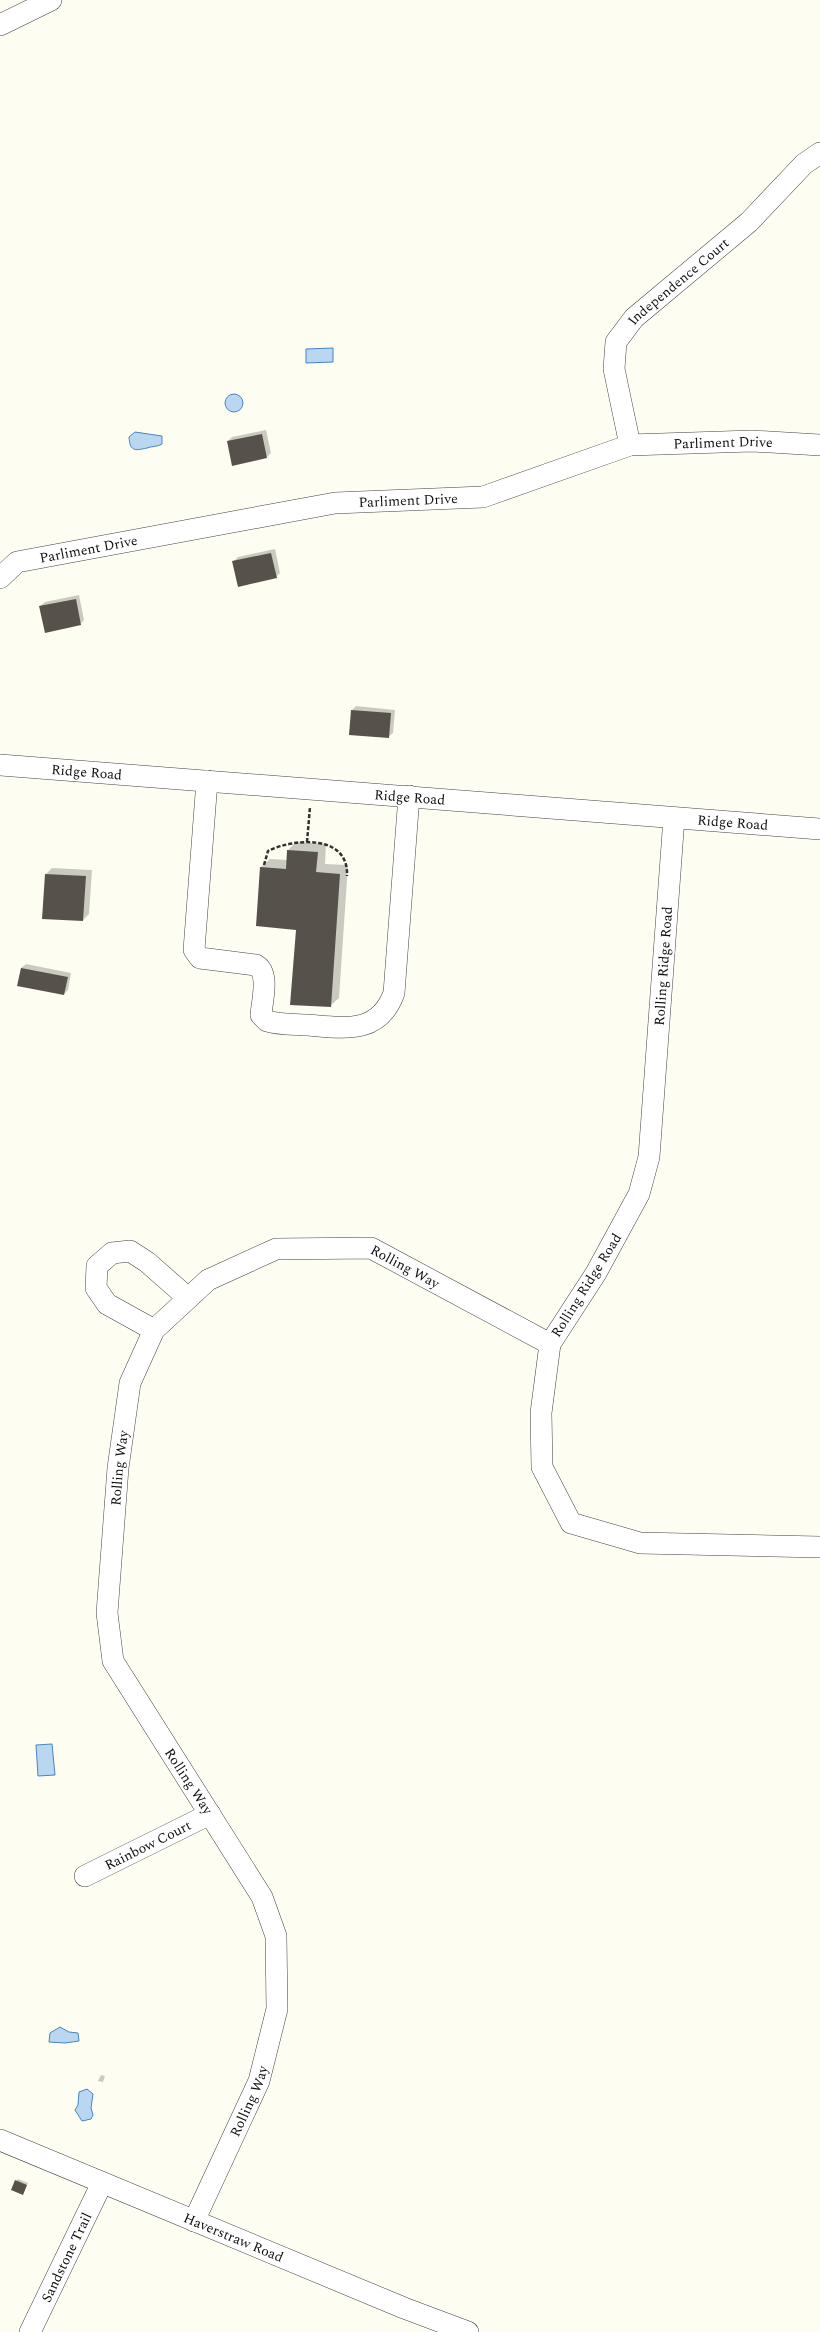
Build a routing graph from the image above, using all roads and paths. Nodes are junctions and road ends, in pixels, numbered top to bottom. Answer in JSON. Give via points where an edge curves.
{"nodes":[{"id":1,"x":51,"y":0,"type":"edge"},
{"id":2,"x":0,"y":25,"type":"edge"},
{"id":3,"x":820,"y":153,"type":"edge"},
{"id":4,"x":630,"y":445,"type":"junction"},
{"id":5,"x":820,"y":445,"type":"edge"},
{"id":6,"x":0,"y":578,"type":"edge"},
{"id":7,"x":0,"y":765,"type":"edge"},
{"id":8,"x":207,"y":781,"type":"junction"},
{"id":9,"x":312,"y":789,"type":"junction"},
{"id":10,"x":409,"y":796,"type":"junction"},
{"id":11,"x":674,"y":818,"type":"junction"},
{"id":12,"x":820,"y":829,"type":"edge"},
{"id":13,"x":307,"y":842,"type":"junction"},
{"id":14,"x":264,"y":865,"type":"dead end"},
{"id":15,"x":346,"y":876,"type":"dead end"},
{"id":16,"x":188,"y":1298,"type":"junction"},
{"id":17,"x":154,"y":1330,"type":"junction"},
{"id":18,"x":550,"y":1344,"type":"junction"},
{"id":19,"x":820,"y":1547,"type":"edge"},
{"id":20,"x":210,"y":1814,"type":"junction"},
{"id":21,"x":85,"y":1876,"type":"dead end"},
{"id":22,"x":0,"y":2140,"type":"edge"},
{"id":23,"x":102,"y":2183,"type":"junction"},
{"id":24,"x":194,"y":2221,"type":"junction"},
{"id":25,"x":30,"y":2332,"type":"edge"},
{"id":26,"x":468,"y":2332,"type":"edge"}],
"edges":[{"from":1,"to":2,"type":"street"},
{"from":3,"to":4,"type":"street","name":"Independence Court","via":[[804,164],[749,222],[634,318],[616,342],[614,369]]},
{"from":4,"to":5,"type":"street","name":"Parliment Drive","via":[[752,440]]},
{"from":4,"to":6,"type":"street","name":"Parliment Drive","via":[[482,497],[335,503],[17,562]]},
{"from":7,"to":8,"type":"street","name":"Ridge Road"},
{"from":8,"to":9,"type":"street","name":"Ridge Road"},
{"from":8,"to":10,"type":"street","via":[[194,950],[200,958],[260,967],[264,976],[261,1015],[263,1019],[272,1023],[311,1026],[356,1027],[382,1016],[391,1003],[394,993]]},
{"from":9,"to":10,"type":"street","name":"Ridge Road"},
{"from":9,"to":13,"type":"path"},
{"from":10,"to":11,"type":"street","name":"Ridge Road"},
{"from":11,"to":12,"type":"street","name":"Ridge Road"},
{"from":11,"to":18,"type":"street","name":"Rolling Ridge Road","via":[[646,1173],[639,1194],[596,1273]]},
{"from":13,"to":14,"type":"path","via":[[279,845],[268,851]]},
{"from":13,"to":15,"type":"path","via":[[332,846],[342,853],[347,866]]},
{"from":16,"to":17,"type":"street","name":"Rolling Way"},
{"from":16,"to":17,"type":"street","via":[[147,1262],[130,1251],[112,1253],[97,1266],[96,1288],[107,1304]]},
{"from":16,"to":18,"type":"street","name":"Rolling Way","via":[[208,1280],[276,1248],[371,1248]]},
{"from":17,"to":20,"type":"street","name":"Rolling Way","via":[[130,1383],[118,1468],[107,1613],[113,1661]]},
{"from":18,"to":19,"type":"street","name":"Rolling Ridge Road","via":[[541,1413],[542,1467],[571,1523],[640,1544]]},
{"from":20,"to":21,"type":"street","name":"Rainbow Court"},
{"from":20,"to":24,"type":"street","name":"Rolling Way","via":[[262,1897],[276,1936],[277,2009],[259,2081]]},
{"from":22,"to":23,"type":"street","name":"Haverstraw Road"},
{"from":23,"to":24,"type":"street","name":"Haverstraw Road"},
{"from":23,"to":25,"type":"street","name":"Sandstone Trail"},
{"from":24,"to":26,"type":"street","name":"Haverstraw Road"}]}
